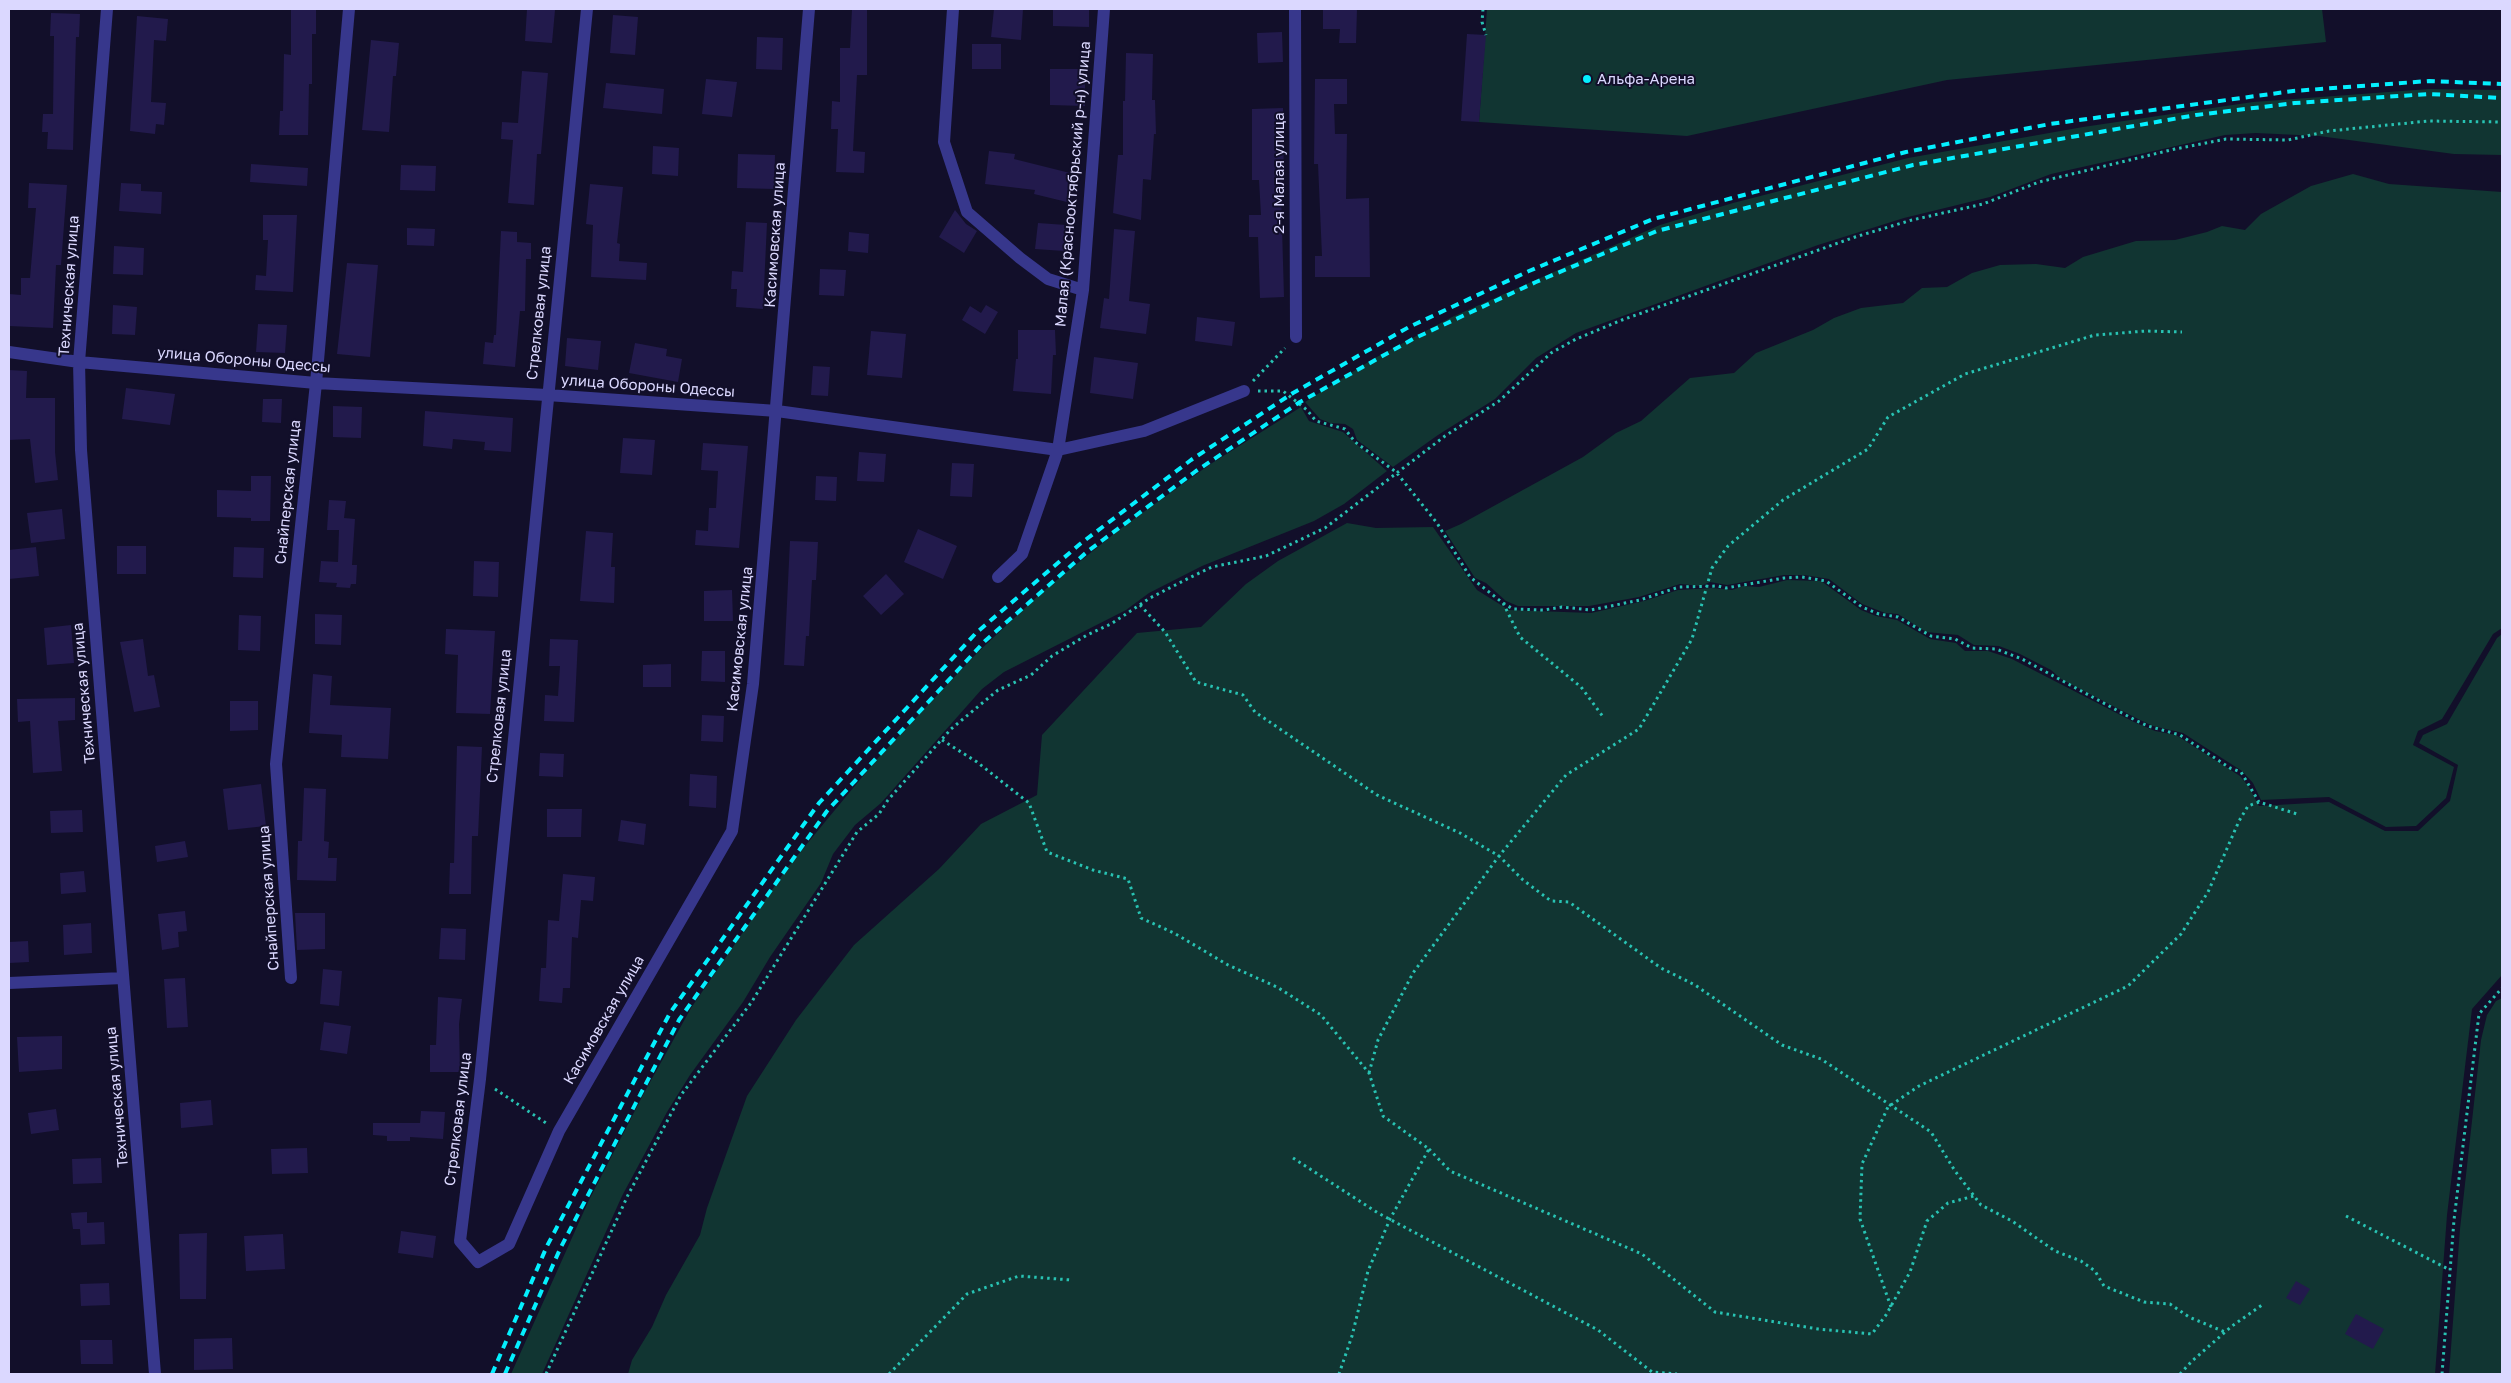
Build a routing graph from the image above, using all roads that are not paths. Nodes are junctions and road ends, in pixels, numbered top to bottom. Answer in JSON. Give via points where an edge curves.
{"nodes":[{"id":1,"x":107,"y":9,"type":"edge"},
{"id":2,"x":349,"y":9,"type":"edge"},
{"id":3,"x":587,"y":9,"type":"edge"},
{"id":4,"x":809,"y":9,"type":"edge"},
{"id":5,"x":953,"y":9,"type":"edge"},
{"id":6,"x":1104,"y":9,"type":"edge"},
{"id":7,"x":1295,"y":9,"type":"edge"},
{"id":8,"x":1083,"y":290,"type":"junction"},
{"id":9,"x":1296,"y":337,"type":"road end"},
{"id":10,"x":9,"y":352,"type":"edge"},
{"id":11,"x":79,"y":362,"type":"junction"},
{"id":12,"x":316,"y":383,"type":"junction"},
{"id":13,"x":1244,"y":391,"type":"road end"},
{"id":14,"x":547,"y":395,"type":"junction"},
{"id":15,"x":777,"y":411,"type":"junction"},
{"id":16,"x":1058,"y":450,"type":"junction"},
{"id":17,"x":998,"y":577,"type":"dead end"},
{"id":18,"x":124,"y":978,"type":"junction"},
{"id":19,"x":291,"y":978,"type":"dead end"},
{"id":20,"x":9,"y":983,"type":"edge"},
{"id":21,"x":559,"y":1131,"type":"joint"},
{"id":22,"x":155,"y":1374,"type":"edge"}],
"edges":[{"from":1,"to":11,"type":"street","name":"Техническая улица"},
{"from":2,"to":12,"type":"street","name":"Снайперская улица"},
{"from":3,"to":14,"type":"street","name":"Стрелковая улица"},
{"from":4,"to":15,"type":"street","name":"Касимовская улица"},
{"from":5,"to":8,"type":"street","via":[[944,142],[967,212],[1048,279]]},
{"from":6,"to":8,"type":"street","name":"Малая (Краснооктябрьский р-н) улица"},
{"from":7,"to":9,"type":"street","name":"2-я Малая улица"},
{"from":8,"to":16,"type":"street","name":"Малая (Краснооктябрьский р-н) улица"},
{"from":10,"to":11,"type":"street","name":"улица Обороны Одессы"},
{"from":11,"to":12,"type":"street","name":"улица Обороны Одессы"},
{"from":11,"to":18,"type":"street","name":"Техническая улица","via":[[81,450]]},
{"from":12,"to":14,"type":"street","name":"улица Обороны Одессы"},
{"from":12,"to":19,"type":"street","name":"Снайперская улица","via":[[276,764]]},
{"from":13,"to":16,"type":"street","name":"улица Обороны Одессы","via":[[1144,431]]},
{"from":14,"to":15,"type":"street","name":"улица Обороны Одессы"},
{"from":14,"to":21,"type":"street","name":"Стрелковая улица","via":[[480,1079],[460,1241],[478,1262],[509,1244]]},
{"from":15,"to":16,"type":"street","name":"улица Обороны Одессы"},
{"from":15,"to":21,"type":"street","name":"Касимовская улица","via":[[753,684],[732,831]]},
{"from":16,"to":17,"type":"street","name":"Малая (Краснооктябрьский р-н) улица","via":[[1022,554]]},
{"from":18,"to":20,"type":"street"},
{"from":18,"to":22,"type":"street","name":"Техническая улица"}]}
